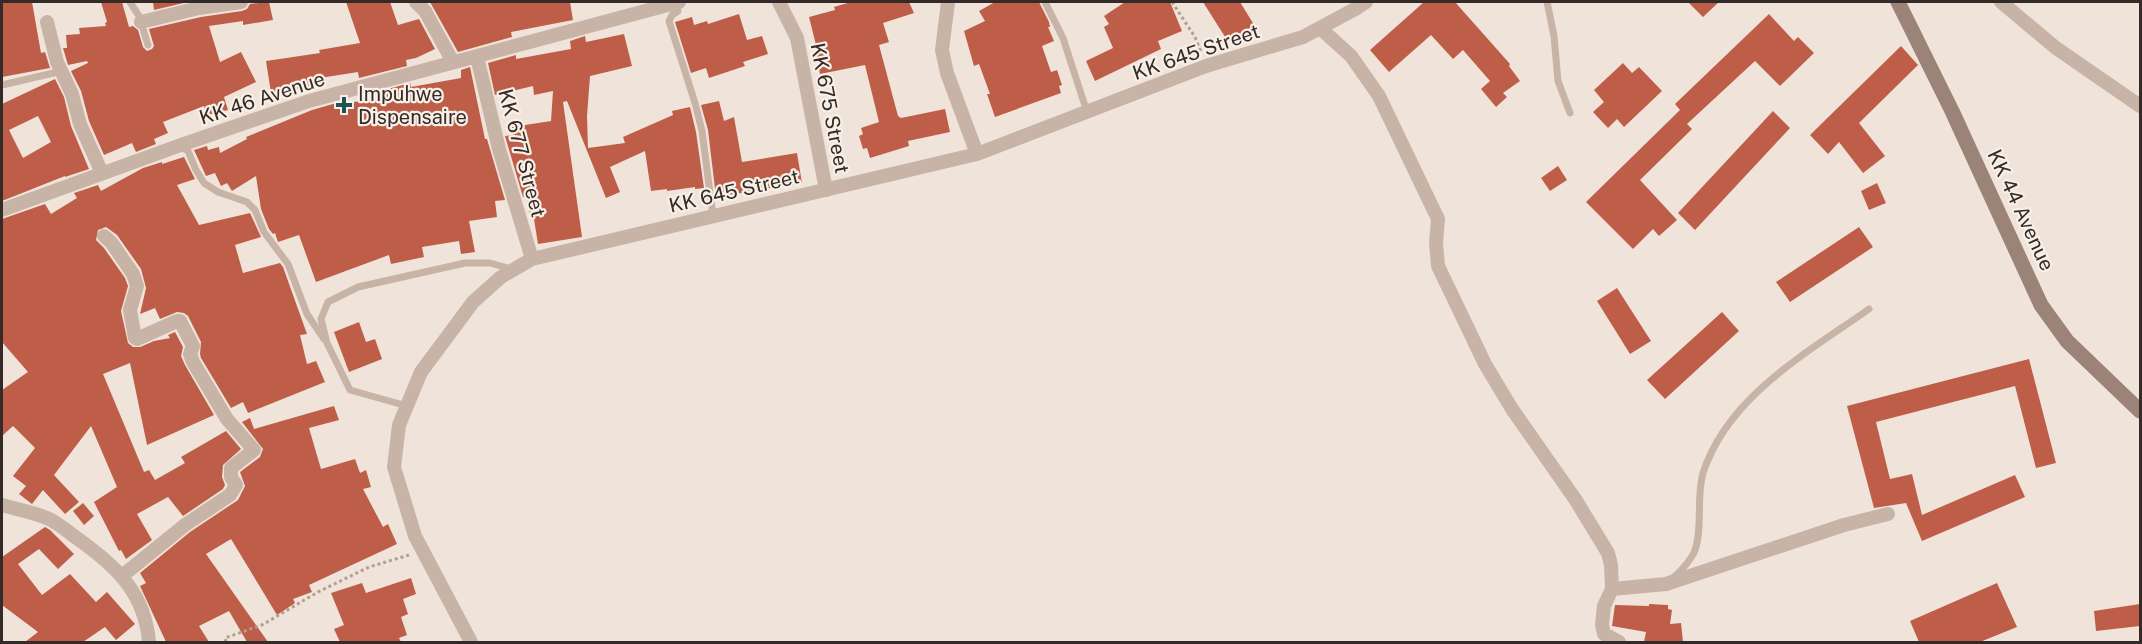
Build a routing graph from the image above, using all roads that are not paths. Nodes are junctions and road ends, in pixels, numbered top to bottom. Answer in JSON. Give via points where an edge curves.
{"nodes":[{"id":1,"x":130,"y":2,"type":"edge"},
{"id":2,"x":241,"y":2,"type":"edge"},
{"id":3,"x":416,"y":2,"type":"edge"},
{"id":4,"x":677,"y":2,"type":"edge"},
{"id":5,"x":779,"y":2,"type":"edge"},
{"id":6,"x":948,"y":2,"type":"edge"},
{"id":7,"x":1045,"y":2,"type":"edge"},
{"id":8,"x":1366,"y":2,"type":"edge"},
{"id":9,"x":1547,"y":2,"type":"edge"},
{"id":10,"x":1898,"y":2,"type":"edge"},
{"id":11,"x":2001,"y":2,"type":"edge"},
{"id":12,"x":46,"y":22,"type":"dead end"},
{"id":13,"x":141,"y":22,"type":"junction"},
{"id":14,"x":1320,"y":28,"type":"junction"},
{"id":15,"x":148,"y":45,"type":"dead end"},
{"id":16,"x":477,"y":57,"type":"junction"},
{"id":17,"x":453,"y":62,"type":"junction"},
{"id":18,"x":62,"y":71,"type":"junction"},
{"id":19,"x":2,"y":85,"type":"edge"},
{"id":20,"x":2140,"y":106,"type":"edge"},
{"id":21,"x":1088,"y":112,"type":"junction"},
{"id":22,"x":1570,"y":112,"type":"dead end"},
{"id":23,"x":178,"y":146,"type":"junction"},
{"id":24,"x":977,"y":154,"type":"junction"},
{"id":25,"x":102,"y":173,"type":"junction"},
{"id":26,"x":826,"y":190,"type":"junction"},
{"id":27,"x":2,"y":210,"type":"edge"},
{"id":28,"x":713,"y":216,"type":"junction"},
{"id":29,"x":104,"y":236,"type":"dead end"},
{"id":30,"x":532,"y":259,"type":"junction"},
{"id":31,"x":513,"y":270,"type":"junction"},
{"id":32,"x":1869,"y":309,"type":"dead end"},
{"id":33,"x":327,"y":343,"type":"junction"},
{"id":34,"x":407,"y":406,"type":"junction"},
{"id":35,"x":2140,"y":411,"type":"edge"},
{"id":36,"x":2,"y":505,"type":"edge"},
{"id":37,"x":1888,"y":514,"type":"dead end"},
{"id":38,"x":122,"y":576,"type":"junction"},
{"id":39,"x":1666,"y":584,"type":"junction"},
{"id":40,"x":1612,"y":589,"type":"junction"},
{"id":41,"x":149,"y":642,"type":"edge"},
{"id":42,"x":471,"y":642,"type":"edge"},
{"id":43,"x":1619,"y":642,"type":"edge"}],
"edges":[{"from":1,"to":13,"type":"lane"},
{"from":2,"to":13,"type":"street"},
{"from":3,"to":17,"type":"street"},
{"from":4,"to":16,"type":"street","name":"KK 46 Avenue"},
{"from":4,"to":28,"type":"lane","via":[[678,11],[669,21],[702,131]]},
{"from":5,"to":26,"type":"street","name":"KK 675 Street","via":[[797,38]]},
{"from":6,"to":24,"type":"street","via":[[942,50]]},
{"from":7,"to":21,"type":"lane"},
{"from":8,"to":14,"type":"street","name":"KK 645 Street"},
{"from":9,"to":22,"type":"lane","via":[[1558,81]]},
{"from":10,"to":35,"type":"main road","name":"KK 44 Avenue","via":[[2040,305],[2067,341]]},
{"from":11,"to":20,"type":"street","via":[[2056,48]]},
{"from":12,"to":18,"type":"street"},
{"from":13,"to":15,"type":"lane"},
{"from":14,"to":21,"type":"street","name":"KK 645 Street","via":[[1303,37],[1206,66]]},
{"from":14,"to":40,"type":"street","via":[[1350,56],[1379,96],[1438,219],[1438,266],[1485,364],[1608,553]]},
{"from":16,"to":17,"type":"street","name":"KK 46 Avenue"},
{"from":16,"to":30,"type":"street","name":"KK 677 Street"},
{"from":17,"to":23,"type":"street","name":"KK 46 Avenue","via":[[309,101]]},
{"from":18,"to":19,"type":"lane"},
{"from":18,"to":25,"type":"street"},
{"from":21,"to":24,"type":"street","name":"KK 645 Street"},
{"from":23,"to":25,"type":"street","name":"KK 46 Avenue"},
{"from":23,"to":33,"type":"lane","via":[[188,151],[204,183],[247,202],[255,210],[261,229],[288,264],[307,314]]},
{"from":24,"to":26,"type":"street","name":"KK 645 Street"},
{"from":25,"to":27,"type":"street","name":"KK 46 Avenue"},
{"from":26,"to":28,"type":"street","name":"KK 645 Street"},
{"from":28,"to":30,"type":"street","name":"KK 645 Street"},
{"from":29,"to":38,"type":"street","via":[[133,274],[137,286],[130,310],[135,338],[180,321],[193,345],[193,362],[227,419],[254,450],[231,468],[236,486],[230,495]]},
{"from":30,"to":31,"type":"street","name":"KK 645 Street"},
{"from":31,"to":33,"type":"lane","via":[[490,262],[465,263],[358,287],[328,302],[321,319]]},
{"from":31,"to":34,"type":"street","name":"KK 645 Street","via":[[473,302],[422,372]]},
{"from":32,"to":39,"type":"lane","via":[[1749,398],[1719,438],[1703,474],[1694,553]]},
{"from":33,"to":34,"type":"lane","via":[[350,390]]},
{"from":34,"to":42,"type":"street","name":"KK 645 Street","via":[[399,425],[394,467],[415,536]]},
{"from":36,"to":38,"type":"street","via":[[48,519],[100,555]]},
{"from":37,"to":39,"type":"street"},
{"from":38,"to":41,"type":"street","via":[[137,596],[148,626]]},
{"from":39,"to":40,"type":"street"},
{"from":40,"to":43,"type":"street","via":[[1604,606],[1602,625],[1604,634]]}]}
